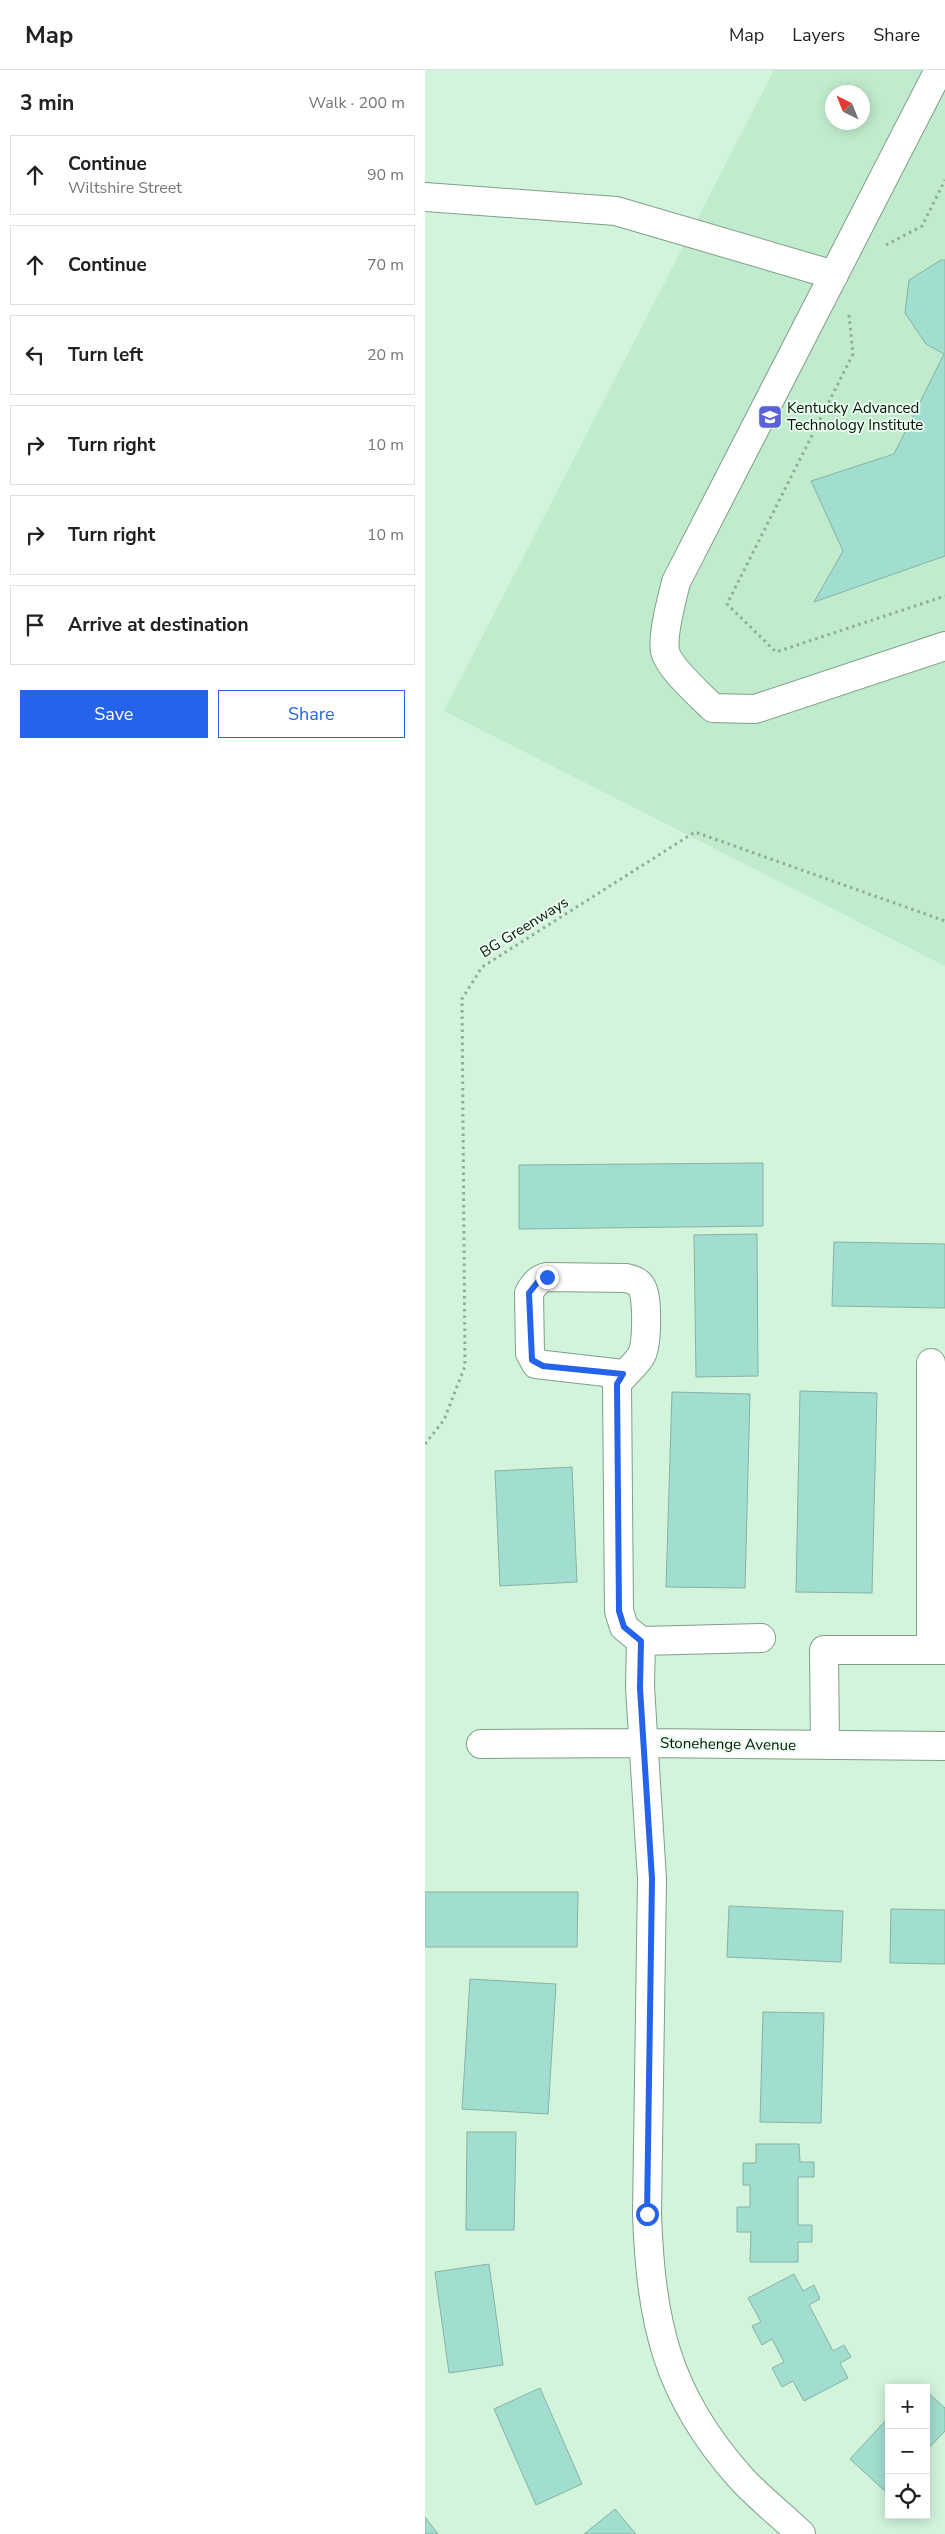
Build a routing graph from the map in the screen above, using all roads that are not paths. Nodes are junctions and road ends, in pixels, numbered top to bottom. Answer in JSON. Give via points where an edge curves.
{"nodes":[{"id":1,"x":939,"y":70,"type":"edge"},
{"id":2,"x":425,"y":197,"type":"edge"},
{"id":3,"x":834,"y":275,"type":"junction"},
{"id":4,"x":945,"y":646,"type":"edge"},
{"id":5,"x":931,"y":1363,"type":"dead end"},
{"id":6,"x":623,"y":1374,"type":"junction"},
{"id":7,"x":761,"y":1638,"type":"dead end"},
{"id":8,"x":641,"y":1641,"type":"junction"},
{"id":9,"x":938,"y":1650,"type":"edge"},
{"id":10,"x":644,"y":1743,"type":"junction"},
{"id":11,"x":481,"y":1744,"type":"dead end"},
{"id":12,"x":825,"y":1745,"type":"junction"},
{"id":13,"x":945,"y":1746,"type":"edge"},
{"id":14,"x":801,"y":2534,"type":"edge"}],
"edges":[{"from":1,"to":3,"type":"street"},
{"from":2,"to":3,"type":"street","via":[[616,211]]},
{"from":3,"to":4,"type":"street","via":[[676,582],[668,616],[665,652],[685,680],[713,708],[755,709]]},
{"from":5,"to":9,"type":"street"},
{"from":6,"to":6,"type":"street","via":[[633,1366],[644,1348],[646,1296],[641,1286],[626,1278],[540,1279],[529,1293],[532,1360],[543,1366]]},
{"from":6,"to":8,"type":"street","via":[[617,1384],[619,1611],[624,1627]]},
{"from":7,"to":8,"type":"street"},
{"from":8,"to":10,"type":"street"},
{"from":9,"to":12,"type":"street","via":[[824,1650]]},
{"from":10,"to":11,"type":"street","name":"Stonehenge Avenue"},
{"from":10,"to":12,"type":"street","name":"Stonehenge Avenue"},
{"from":10,"to":14,"type":"street","via":[[652,1879],[647,2214],[655,2311],[667,2358],[685,2400],[710,2440],[740,2478]]},
{"from":12,"to":13,"type":"street","name":"Stonehenge Avenue"}]}
